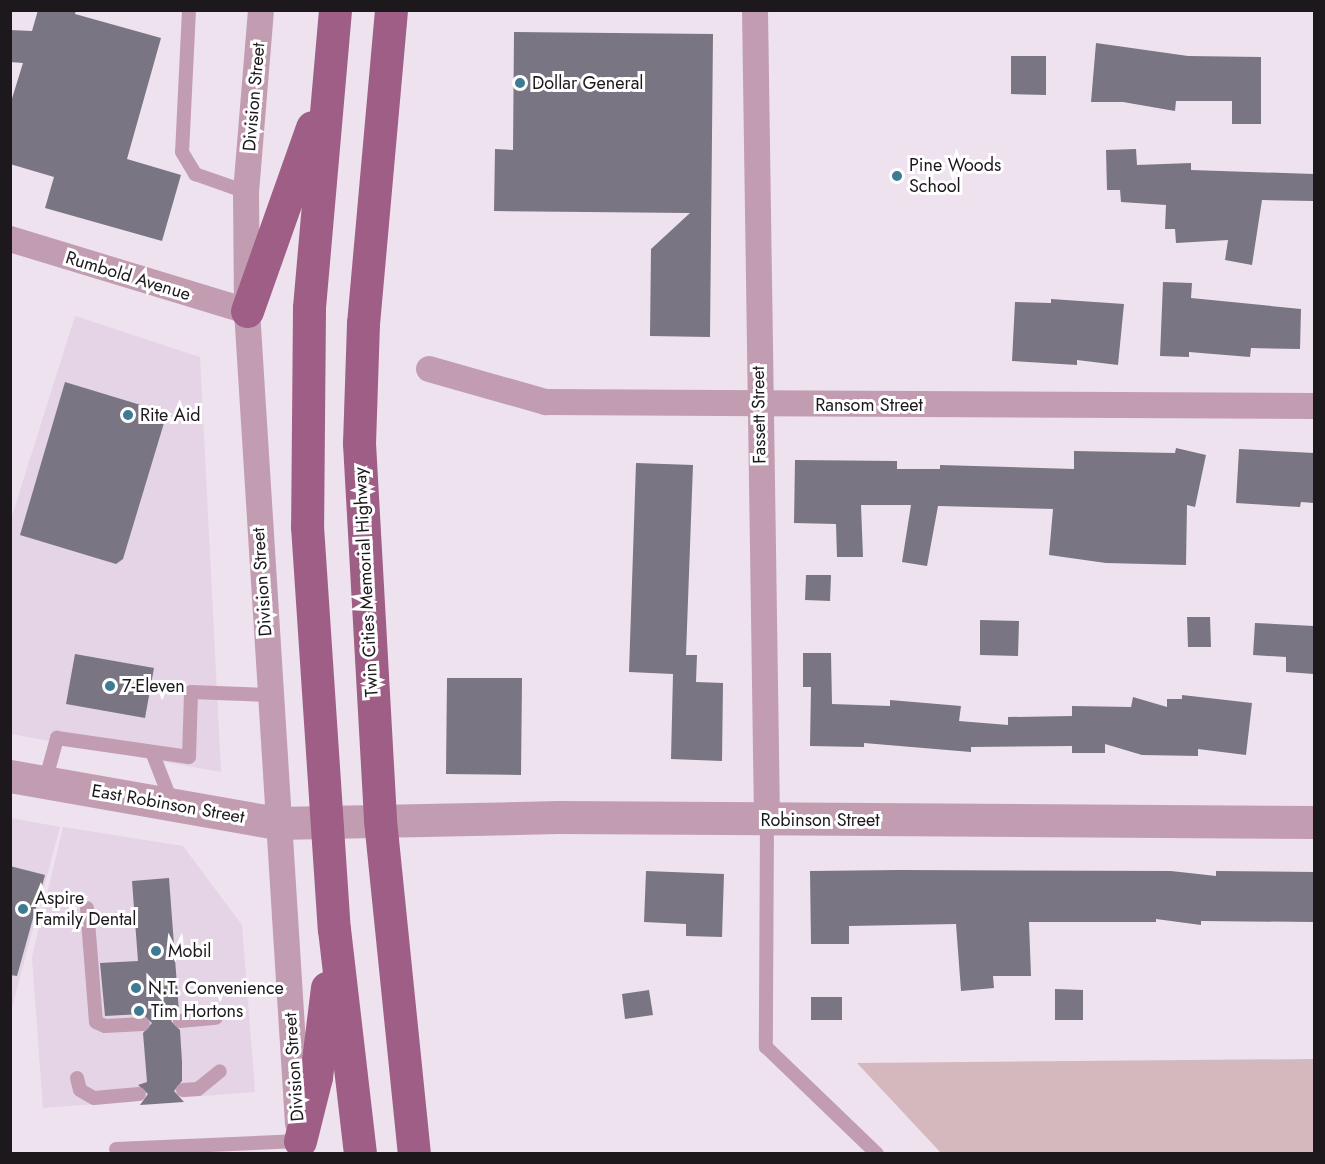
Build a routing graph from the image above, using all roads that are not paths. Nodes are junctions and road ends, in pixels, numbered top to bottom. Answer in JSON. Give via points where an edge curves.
{"nodes":[{"id":1,"x":189,"y":10,"type":"edge"},
{"id":2,"x":261,"y":10,"type":"edge"},
{"id":3,"x":335,"y":10,"type":"edge"},
{"id":4,"x":392,"y":10,"type":"edge"},
{"id":5,"x":755,"y":10,"type":"edge"},
{"id":6,"x":327,"y":85,"type":"junction"},
{"id":7,"x":246,"y":192,"type":"junction"},
{"id":8,"x":10,"y":239,"type":"edge"},
{"id":9,"x":247,"y":311,"type":"junction"},
{"id":10,"x":429,"y":369,"type":"dead end"},
{"id":11,"x":759,"y":404,"type":"junction"},
{"id":12,"x":1314,"y":406,"type":"edge"},
{"id":13,"x":269,"y":695,"type":"junction"},
{"id":14,"x":152,"y":752,"type":"junction"},
{"id":15,"x":10,"y":776,"type":"edge"},
{"id":16,"x":45,"y":782,"type":"junction"},
{"id":17,"x":172,"y":805,"type":"junction"},
{"id":18,"x":380,"y":820,"type":"junction"},
{"id":19,"x":767,"y":820,"type":"junction"},
{"id":20,"x":326,"y":822,"type":"junction"},
{"id":21,"x":1314,"y":822,"type":"edge"},
{"id":22,"x":277,"y":823,"type":"junction"},
{"id":23,"x":87,"y":908,"type":"dead end"},
{"id":24,"x":334,"y":929,"type":"junction"},
{"id":25,"x":216,"y":1018,"type":"dead end"},
{"id":26,"x":180,"y":1021,"type":"dead end"},
{"id":27,"x":143,"y":1024,"type":"dead end"},
{"id":28,"x":220,"y":1071,"type":"dead end"},
{"id":29,"x":77,"y":1078,"type":"dead end"},
{"id":30,"x":183,"y":1090,"type":"dead end"},
{"id":31,"x":139,"y":1094,"type":"dead end"},
{"id":32,"x":300,"y":1147,"type":"edge"},
{"id":33,"x":116,"y":1149,"type":"dead end"},
{"id":34,"x":360,"y":1154,"type":"edge"},
{"id":35,"x":414,"y":1154,"type":"edge"},
{"id":36,"x":877,"y":1154,"type":"edge"}],
"edges":[{"from":1,"to":7,"type":"lane","via":[[182,152],[195,174]]},
{"from":2,"to":7,"type":"street","name":"Division Street"},
{"from":3,"to":6,"type":"main road"},
{"from":4,"to":18,"type":"main road","name":"Twin Cities Memorial Highway","via":[[363,323],[359,443]]},
{"from":5,"to":11,"type":"street","name":"Fassett Street"},
{"from":6,"to":9,"type":"main road"},
{"from":6,"to":20,"type":"main road","via":[[309,308],[307,526]]},
{"from":7,"to":9,"type":"street","name":"Division Street"},
{"from":8,"to":9,"type":"street","name":"Rumbold Avenue"},
{"from":9,"to":13,"type":"street","name":"Division Street"},
{"from":10,"to":11,"type":"street","name":"Ransom Street","via":[[546,402]]},
{"from":11,"to":12,"type":"street","name":"Ransom Street"},
{"from":11,"to":19,"type":"street","name":"Fassett Street"},
{"from":13,"to":14,"type":"lane","via":[[190,692],[189,757]]},
{"from":13,"to":22,"type":"street","name":"Division Street"},
{"from":14,"to":16,"type":"lane","via":[[57,738]]},
{"from":14,"to":17,"type":"lane"},
{"from":15,"to":16,"type":"street","name":"East Robinson Street"},
{"from":16,"to":17,"type":"street","name":"East Robinson Street"},
{"from":17,"to":22,"type":"street","name":"East Robinson Street"},
{"from":18,"to":19,"type":"street","name":"Robinson Street"},
{"from":18,"to":20,"type":"street","name":"Robinson Street"},
{"from":18,"to":35,"type":"main road","name":"Twin Cities Memorial Highway"},
{"from":19,"to":21,"type":"street","name":"Robinson Street"},
{"from":19,"to":36,"type":"lane","via":[[766,1047]]},
{"from":20,"to":22,"type":"street","name":"East Robinson Street"},
{"from":20,"to":24,"type":"main road"},
{"from":22,"to":32,"type":"street","name":"Division Street"},
{"from":23,"to":27,"type":"lane","via":[[96,1022],[105,1026]]},
{"from":24,"to":32,"type":"main road","via":[[315,1077]]},
{"from":24,"to":34,"type":"main road"},
{"from":25,"to":26,"type":"lane"},
{"from":28,"to":30,"type":"lane","via":[[198,1089]]},
{"from":29,"to":31,"type":"lane","via":[[81,1090],[94,1098]]},
{"from":32,"to":33,"type":"lane"}]}
